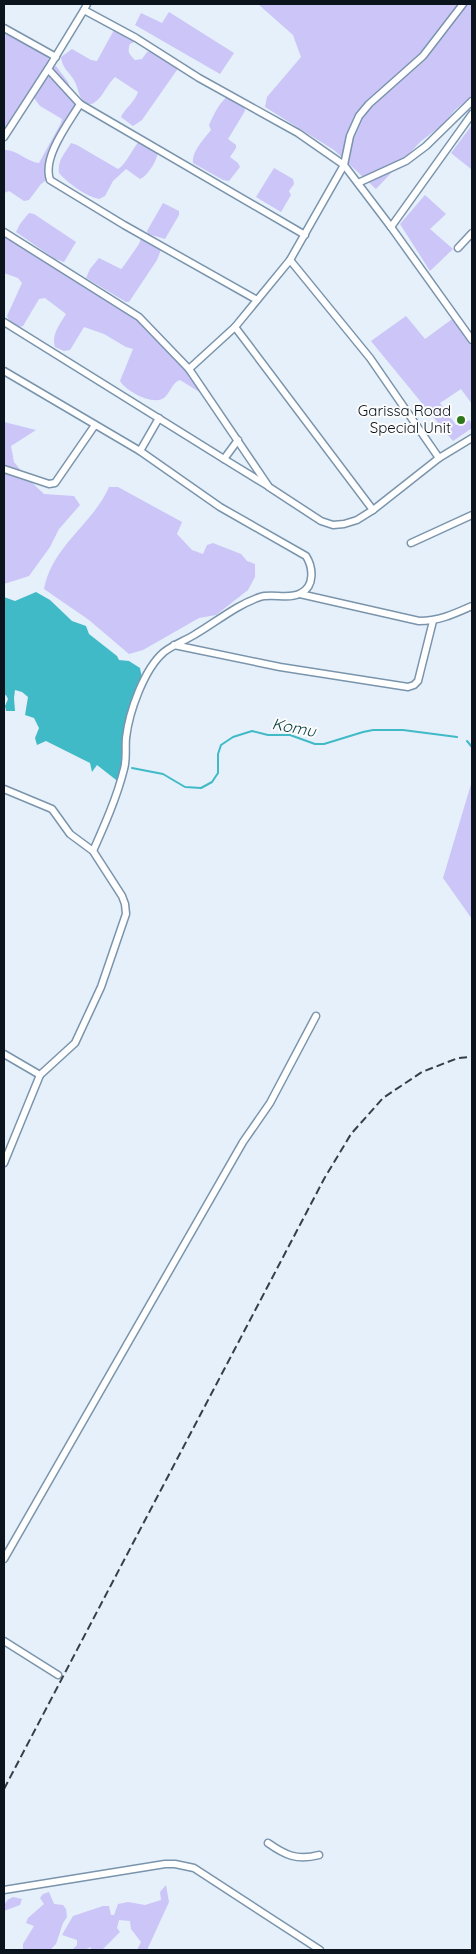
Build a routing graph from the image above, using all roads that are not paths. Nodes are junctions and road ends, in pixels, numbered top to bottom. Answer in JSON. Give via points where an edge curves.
{"nodes":[{"id":1,"x":463,"y":4,"type":"edge"},
{"id":2,"x":86,"y":7,"type":"edge"},
{"id":3,"x":4,"y":29,"type":"edge"},
{"id":4,"x":56,"y":57,"type":"junction"},
{"id":5,"x":48,"y":69,"type":"junction"},
{"id":6,"x":472,"y":101,"type":"edge"},
{"id":7,"x":80,"y":104,"type":"junction"},
{"id":8,"x":472,"y":114,"type":"edge"},
{"id":9,"x":4,"y":137,"type":"edge"},
{"id":10,"x":344,"y":165,"type":"junction"},
{"id":11,"x":358,"y":183,"type":"junction"},
{"id":12,"x":391,"y":227,"type":"junction"},
{"id":13,"x":4,"y":232,"type":"edge"},
{"id":14,"x":472,"y":233,"type":"edge"},
{"id":15,"x":305,"y":235,"type":"junction"},
{"id":16,"x":458,"y":248,"type":"dead end"},
{"id":17,"x":290,"y":260,"type":"junction"},
{"id":18,"x":257,"y":300,"type":"junction"},
{"id":19,"x":4,"y":322,"type":"edge"},
{"id":20,"x":235,"y":327,"type":"junction"},
{"id":21,"x":472,"y":340,"type":"edge"},
{"id":22,"x":189,"y":369,"type":"junction"},
{"id":23,"x":4,"y":372,"type":"edge"},
{"id":24,"x":159,"y":418,"type":"junction"},
{"id":25,"x":95,"y":425,"type":"junction"},
{"id":26,"x":472,"y":438,"type":"edge"},
{"id":27,"x":238,"y":440,"type":"junction"},
{"id":28,"x":140,"y":451,"type":"junction"},
{"id":29,"x":439,"y":458,"type":"junction"},
{"id":30,"x":224,"y":459,"type":"junction"},
{"id":31,"x":4,"y":469,"type":"edge"},
{"id":32,"x":269,"y":487,"type":"junction"},
{"id":33,"x":373,"y":510,"type":"junction"},
{"id":34,"x":472,"y":515,"type":"edge"},
{"id":35,"x":411,"y":543,"type":"dead end"},
{"id":36,"x":300,"y":594,"type":"junction"},
{"id":37,"x":472,"y":606,"type":"edge"},
{"id":38,"x":433,"y":621,"type":"junction"},
{"id":39,"x":174,"y":645,"type":"junction"},
{"id":40,"x":4,"y":789,"type":"edge"},
{"id":41,"x":93,"y":851,"type":"junction"},
{"id":42,"x":316,"y":1016,"type":"dead end"},
{"id":43,"x":4,"y":1054,"type":"edge"},
{"id":44,"x":40,"y":1075,"type":"junction"},
{"id":45,"x":4,"y":1163,"type":"edge"},
{"id":46,"x":4,"y":1559,"type":"edge"},
{"id":47,"x":4,"y":1641,"type":"edge"},
{"id":48,"x":58,"y":1675,"type":"dead end"},
{"id":49,"x":268,"y":1842,"type":"dead end"},
{"id":50,"x":319,"y":1855,"type":"dead end"},
{"id":51,"x":4,"y":1890,"type":"edge"},
{"id":52,"x":320,"y":1950,"type":"edge"}],
"edges":[{"from":1,"to":10,"type":"street","via":[[423,56],[359,116],[350,136]]},
{"from":2,"to":4,"type":"street"},
{"from":2,"to":10,"type":"street","via":[[199,78],[298,133]]},
{"from":3,"to":4,"type":"street"},
{"from":4,"to":5,"type":"street"},
{"from":5,"to":7,"type":"street"},
{"from":5,"to":9,"type":"street"},
{"from":6,"to":11,"type":"street","via":[[406,161]]},
{"from":7,"to":15,"type":"street"},
{"from":7,"to":18,"type":"street","via":[[53,152],[48,168],[50,180]]},
{"from":8,"to":12,"type":"street"},
{"from":10,"to":11,"type":"street"},
{"from":10,"to":15,"type":"street"},
{"from":11,"to":12,"type":"street"},
{"from":12,"to":21,"type":"street"},
{"from":13,"to":22,"type":"street","via":[[139,317]]},
{"from":14,"to":16,"type":"street"},
{"from":15,"to":17,"type":"street"},
{"from":17,"to":18,"type":"street"},
{"from":17,"to":29,"type":"street","via":[[370,358]]},
{"from":18,"to":20,"type":"street"},
{"from":19,"to":24,"type":"street"},
{"from":20,"to":22,"type":"street"},
{"from":20,"to":33,"type":"street"},
{"from":22,"to":27,"type":"street"},
{"from":23,"to":25,"type":"street"},
{"from":24,"to":28,"type":"street"},
{"from":24,"to":30,"type":"street"},
{"from":25,"to":28,"type":"street"},
{"from":25,"to":31,"type":"street","via":[[55,483],[49,484]]},
{"from":26,"to":29,"type":"street"},
{"from":27,"to":30,"type":"street"},
{"from":27,"to":32,"type":"street"},
{"from":28,"to":36,"type":"street","via":[[220,507],[306,556],[310,563],[310,581]]},
{"from":29,"to":33,"type":"street"},
{"from":30,"to":32,"type":"street"},
{"from":32,"to":33,"type":"street","via":[[321,521],[333,525],[357,520]]},
{"from":34,"to":35,"type":"street"},
{"from":36,"to":38,"type":"street"},
{"from":36,"to":39,"type":"street","via":[[261,597]]},
{"from":37,"to":38,"type":"street"},
{"from":38,"to":39,"type":"street","via":[[418,681],[408,687],[280,667]]},
{"from":39,"to":41,"type":"street","via":[[156,660],[132,710],[126,737],[125,766]]},
{"from":40,"to":41,"type":"street","via":[[52,809],[70,834]]},
{"from":41,"to":44,"type":"street","via":[[122,896],[126,914],[104,981],[75,1043]]},
{"from":42,"to":46,"type":"street","via":[[270,1103],[243,1142]]},
{"from":43,"to":44,"type":"street"},
{"from":44,"to":45,"type":"street"},
{"from":47,"to":48,"type":"street"},
{"from":49,"to":50,"type":"street","via":[[285,1854],[303,1858]]},
{"from":51,"to":52,"type":"street","via":[[165,1864],[185,1865],[236,1894]]}]}
